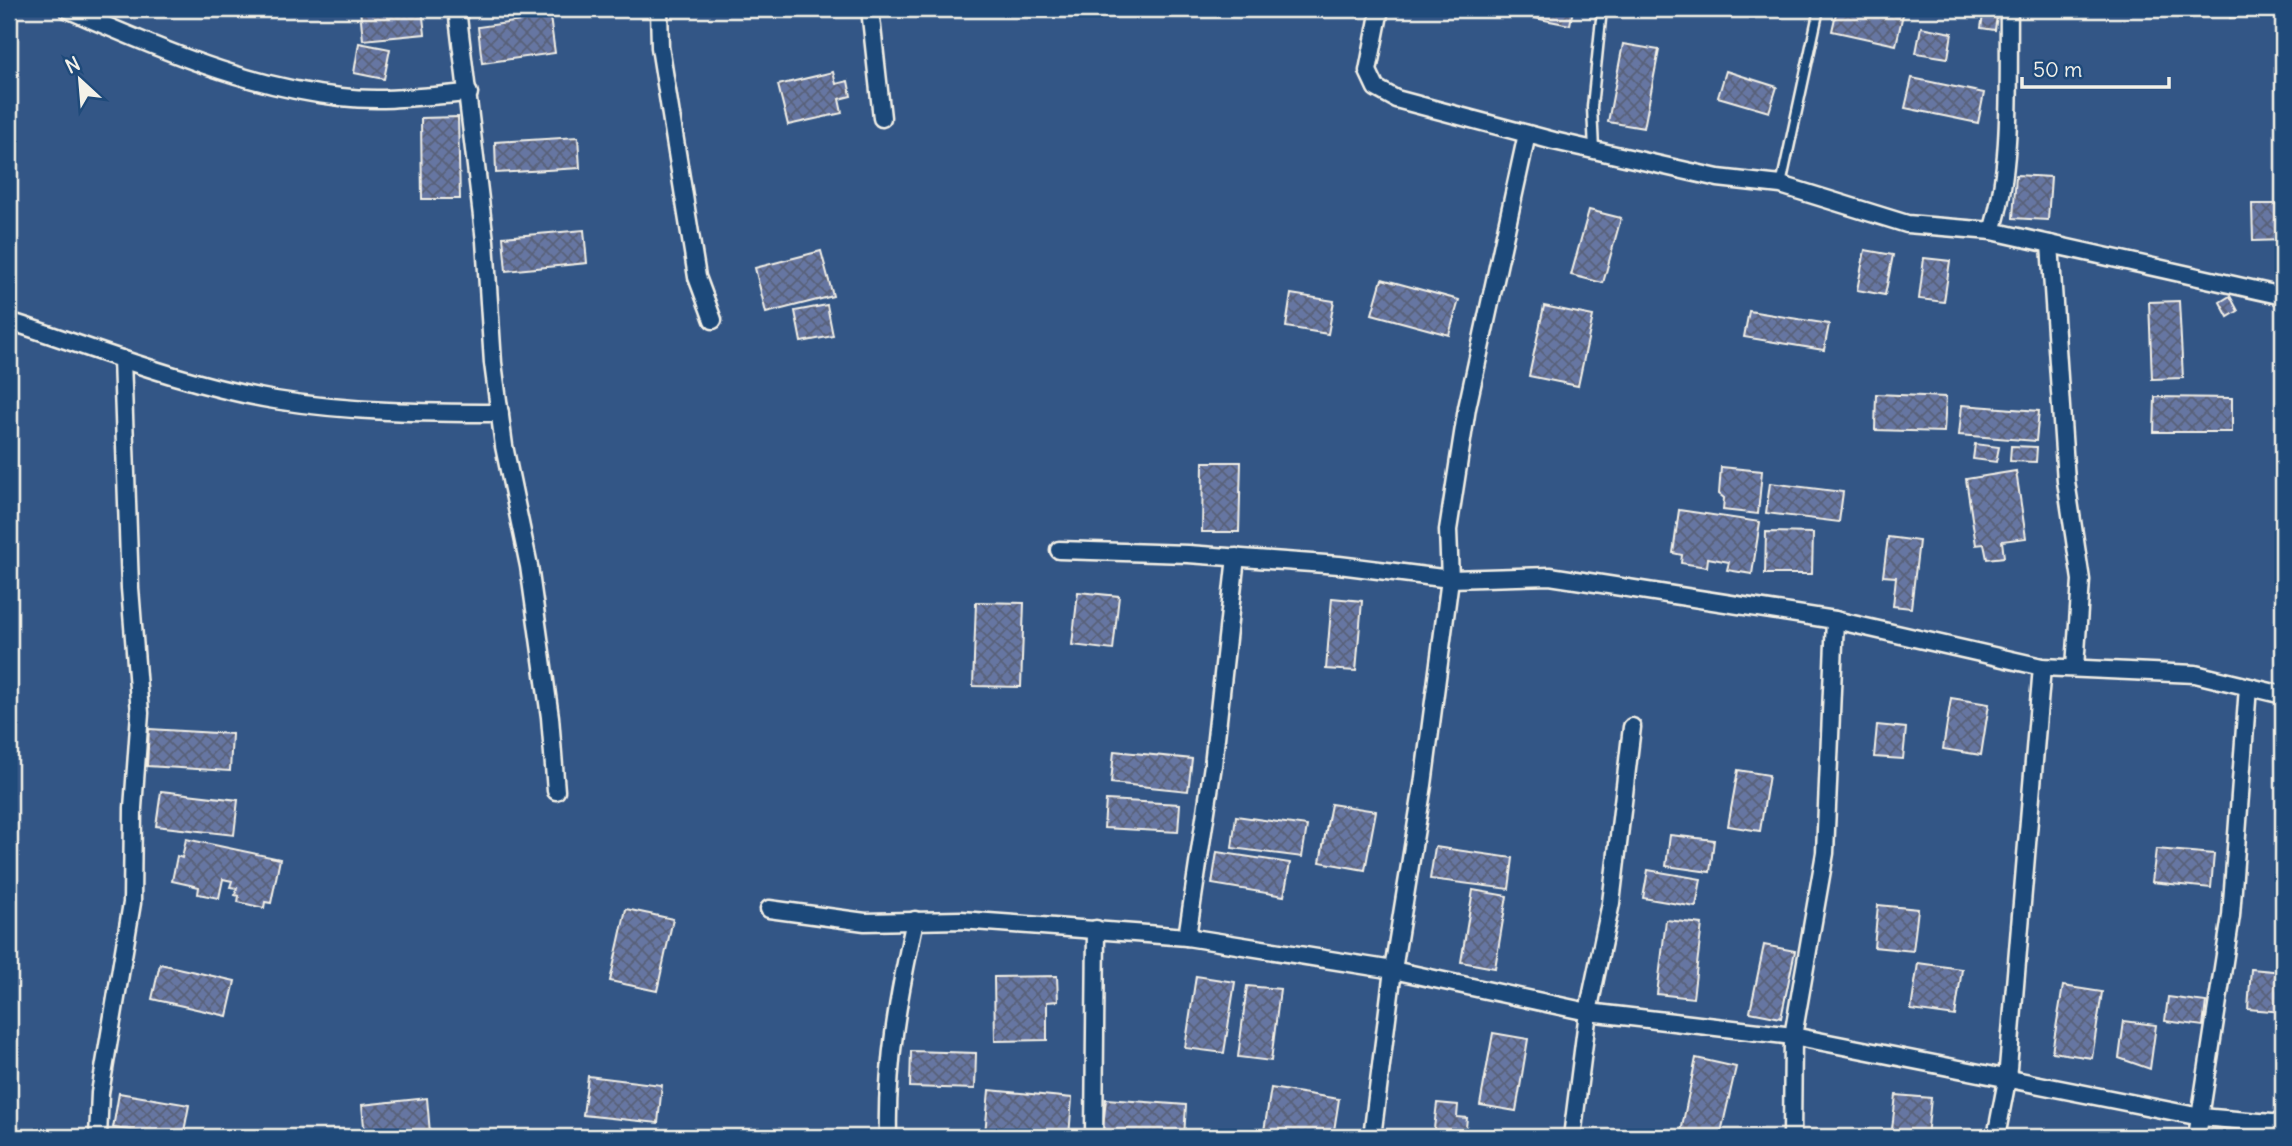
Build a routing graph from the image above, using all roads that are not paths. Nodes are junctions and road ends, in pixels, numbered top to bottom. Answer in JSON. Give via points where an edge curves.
{"nodes":[{"id":1,"x":67,"y":9,"type":"edge"},
{"id":2,"x":457,"y":9,"type":"edge"},
{"id":3,"x":659,"y":9,"type":"edge"},
{"id":4,"x":870,"y":9,"type":"edge"},
{"id":5,"x":1380,"y":9,"type":"edge"},
{"id":6,"x":1602,"y":9,"type":"edge"},
{"id":7,"x":1819,"y":9,"type":"edge"},
{"id":8,"x":2009,"y":9,"type":"edge"},
{"id":9,"x":469,"y":93,"type":"junction"},
{"id":10,"x":882,"y":118,"type":"dead end"},
{"id":11,"x":1527,"y":134,"type":"junction"},
{"id":12,"x":1594,"y":150,"type":"junction"},
{"id":13,"x":1781,"y":185,"type":"junction"},
{"id":14,"x":1992,"y":231,"type":"junction"},
{"id":15,"x":2050,"y":244,"type":"junction"},
{"id":16,"x":2283,"y":296,"type":"edge"},
{"id":17,"x":713,"y":320,"type":"dead end"},
{"id":18,"x":9,"y":321,"type":"edge"},
{"id":19,"x":122,"y":359,"type":"junction"},
{"id":20,"x":500,"y":413,"type":"junction"},
{"id":21,"x":1059,"y":550,"type":"dead end"},
{"id":22,"x":1236,"y":557,"type":"junction"},
{"id":23,"x":1450,"y":579,"type":"junction"},
{"id":24,"x":1835,"y":620,"type":"junction"},
{"id":25,"x":2042,"y":667,"type":"junction"},
{"id":26,"x":2075,"y":667,"type":"junction"},
{"id":27,"x":2248,"y":687,"type":"junction"},
{"id":28,"x":2283,"y":695,"type":"edge"},
{"id":29,"x":1632,"y":727,"type":"dead end"},
{"id":30,"x":556,"y":791,"type":"dead end"},
{"id":31,"x":769,"y":909,"type":"dead end"},
{"id":32,"x":915,"y":920,"type":"junction"},
{"id":33,"x":1096,"y":929,"type":"junction"},
{"id":34,"x":1187,"y":937,"type":"junction"},
{"id":35,"x":1393,"y":970,"type":"junction"},
{"id":36,"x":1588,"y":1012,"type":"junction"},
{"id":37,"x":1793,"y":1036,"type":"junction"},
{"id":38,"x":2007,"y":1080,"type":"junction"},
{"id":39,"x":2201,"y":1117,"type":"junction"},
{"id":40,"x":2283,"y":1124,"type":"edge"},
{"id":41,"x":98,"y":1137,"type":"edge"},
{"id":42,"x":888,"y":1137,"type":"edge"},
{"id":43,"x":1094,"y":1137,"type":"edge"},
{"id":44,"x":1372,"y":1137,"type":"edge"},
{"id":45,"x":1572,"y":1137,"type":"edge"},
{"id":46,"x":1792,"y":1137,"type":"edge"},
{"id":47,"x":1996,"y":1137,"type":"edge"},
{"id":48,"x":2197,"y":1137,"type":"edge"}],
"edges":[{"from":1,"to":9,"type":"street","via":[[167,52],[271,85],[342,98]]},
{"from":2,"to":9,"type":"street"},
{"from":3,"to":17,"type":"street","via":[[660,47],[696,277]]},
{"from":4,"to":10,"type":"street"},
{"from":5,"to":11,"type":"street","via":[[1368,71],[1376,88],[1396,99]]},
{"from":6,"to":12,"type":"lane","via":[[1592,107]]},
{"from":7,"to":13,"type":"lane"},
{"from":8,"to":14,"type":"street","via":[[2000,206]]},
{"from":9,"to":20,"type":"street"},
{"from":11,"to":12,"type":"street"},
{"from":11,"to":23,"type":"street","via":[[1467,408],[1448,530]]},
{"from":12,"to":13,"type":"street","via":[[1718,178]]},
{"from":13,"to":14,"type":"street","via":[[1907,223]]},
{"from":14,"to":15,"type":"street"},
{"from":15,"to":16,"type":"street"},
{"from":15,"to":26,"type":"street","via":[[2066,481],[2081,580]]},
{"from":18,"to":19,"type":"street"},
{"from":19,"to":20,"type":"street","via":[[274,400],[418,413]]},
{"from":19,"to":41,"type":"street","via":[[130,588],[140,713],[132,903],[100,1093]]},
{"from":20,"to":30,"type":"street","via":[[530,566]]},
{"from":21,"to":22,"type":"street"},
{"from":22,"to":23,"type":"street"},
{"from":22,"to":34,"type":"street","via":[[1213,765]]},
{"from":23,"to":24,"type":"street","via":[[1550,576]]},
{"from":23,"to":35,"type":"street"},
{"from":24,"to":25,"type":"street"},
{"from":24,"to":37,"type":"street","via":[[1825,853]]},
{"from":25,"to":26,"type":"street"},
{"from":25,"to":38,"type":"street"},
{"from":26,"to":27,"type":"street","via":[[2195,674]]},
{"from":27,"to":28,"type":"street"},
{"from":27,"to":39,"type":"street","via":[[2231,916]]},
{"from":29,"to":36,"type":"street","via":[[1611,903]]},
{"from":31,"to":32,"type":"street","via":[[865,922]]},
{"from":32,"to":33,"type":"street"},
{"from":32,"to":42,"type":"street","via":[[894,1015]]},
{"from":33,"to":34,"type":"street"},
{"from":33,"to":43,"type":"street"},
{"from":34,"to":35,"type":"street"},
{"from":35,"to":36,"type":"street"},
{"from":35,"to":44,"type":"street"},
{"from":36,"to":37,"type":"street"},
{"from":36,"to":45,"type":"street"},
{"from":37,"to":38,"type":"street"},
{"from":37,"to":46,"type":"street"},
{"from":38,"to":39,"type":"street"},
{"from":38,"to":47,"type":"street"},
{"from":39,"to":40,"type":"street"},
{"from":39,"to":48,"type":"street"}]}
